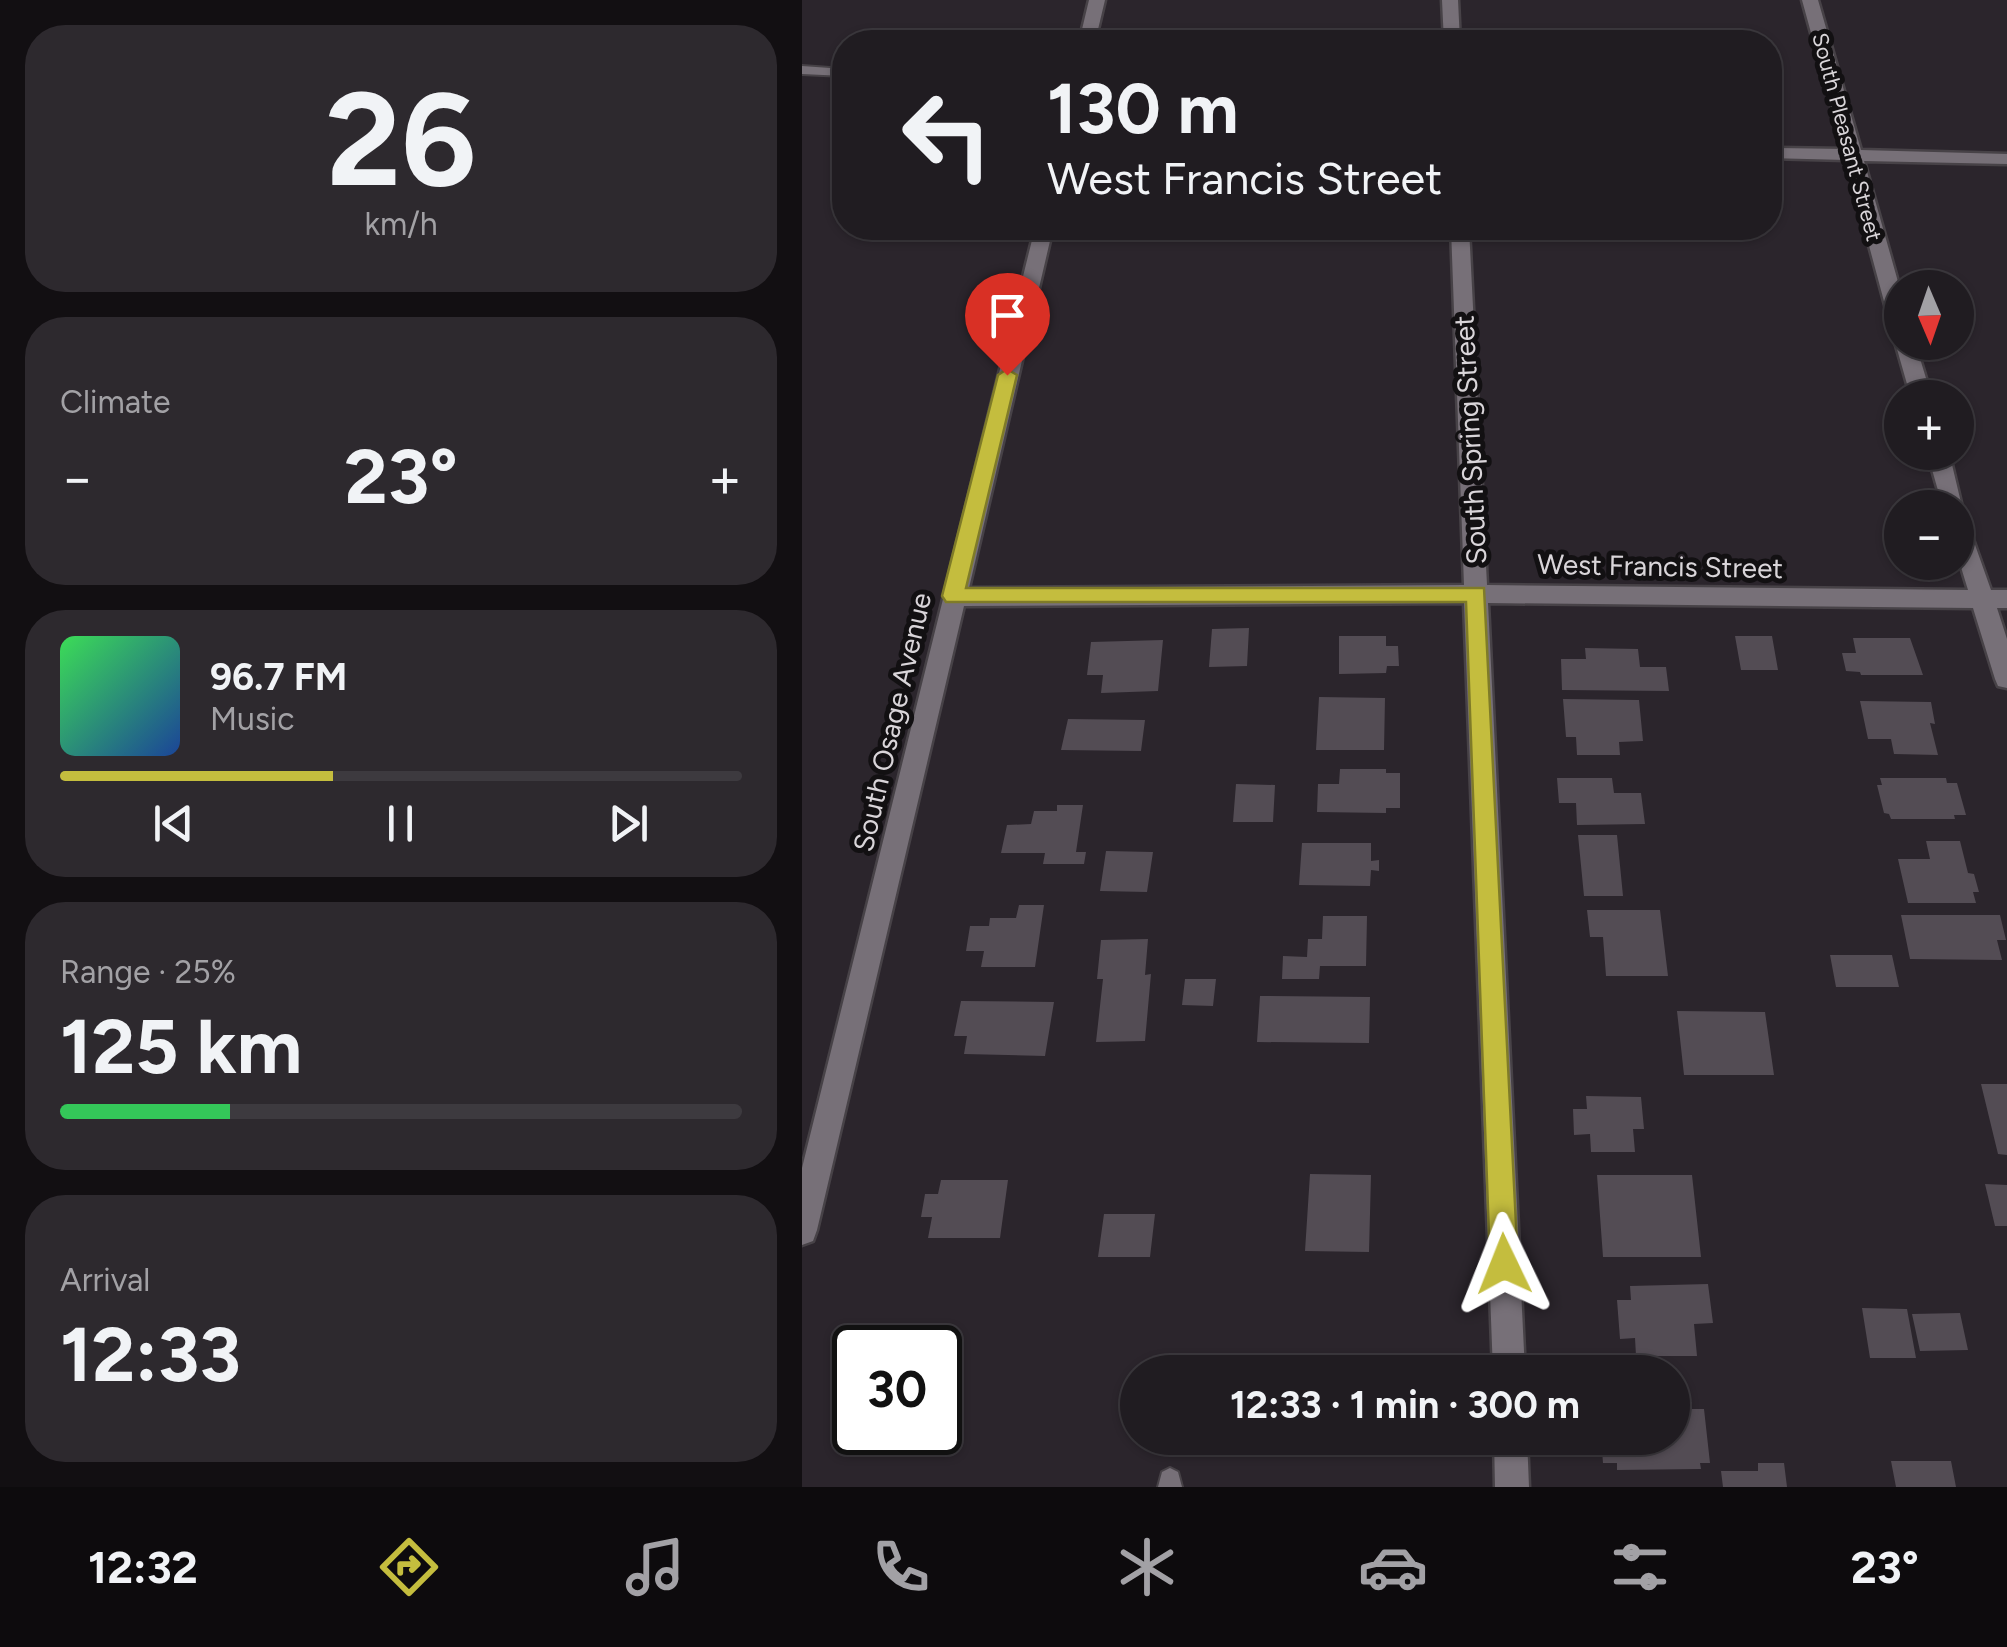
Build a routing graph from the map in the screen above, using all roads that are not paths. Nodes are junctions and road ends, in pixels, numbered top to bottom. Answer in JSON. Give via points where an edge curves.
{"nodes":[{"id":1,"x":1097,"y":0,"type":"edge"},
{"id":2,"x":1450,"y":0,"type":"edge"},
{"id":3,"x":1810,"y":0,"type":"edge"},
{"id":4,"x":1090,"y":30,"type":"edge"},
{"id":5,"x":1451,"y":30,"type":"edge"},
{"id":6,"x":802,"y":70,"type":"edge"},
{"id":7,"x":832,"y":72,"type":"edge"},
{"id":8,"x":1782,"y":153,"type":"edge"},
{"id":9,"x":1850,"y":154,"type":"junction"},
{"id":10,"x":2006,"y":159,"type":"edge"},
{"id":11,"x":1041,"y":240,"type":"edge"},
{"id":12,"x":1461,"y":240,"type":"edge"},
{"id":13,"x":1884,"y":270,"type":"edge"},
{"id":14,"x":1974,"y":575,"type":"edge"},
{"id":15,"x":1476,"y":594,"type":"junction"},
{"id":16,"x":953,"y":596,"type":"junction"},
{"id":17,"x":1981,"y":599,"type":"junction"},
{"id":18,"x":2006,"y":599,"type":"edge"},
{"id":19,"x":2006,"y":679,"type":"edge"},
{"id":20,"x":802,"y":1230,"type":"edge"},
{"id":21,"x":1507,"y":1355,"type":"edge"},
{"id":22,"x":1511,"y":1455,"type":"edge"},
{"id":23,"x":1512,"y":1487,"type":"edge"}],
"edges":[{"from":1,"to":4,"type":"street"},
{"from":2,"to":5,"type":"street"},
{"from":3,"to":9,"type":"street","name":"South Pleasant Street"},
{"from":6,"to":7,"type":"lane"},
{"from":8,"to":9,"type":"street"},
{"from":9,"to":10,"type":"street"},
{"from":9,"to":13,"type":"street","name":"South Pleasant Street"},
{"from":11,"to":16,"type":"street","name":"South Osage Avenue"},
{"from":12,"to":15,"type":"street","name":"South Spring Street"},
{"from":14,"to":17,"type":"street"},
{"from":15,"to":16,"type":"street","name":"West Francis Street"},
{"from":15,"to":17,"type":"street","name":"West Francis Street"},
{"from":15,"to":21,"type":"street","name":"South Spring Street"},
{"from":16,"to":20,"type":"street","name":"South Osage Avenue"},
{"from":17,"to":18,"type":"street","name":"West Francis Street"},
{"from":17,"to":19,"type":"street"},
{"from":22,"to":23,"type":"street"}]}
